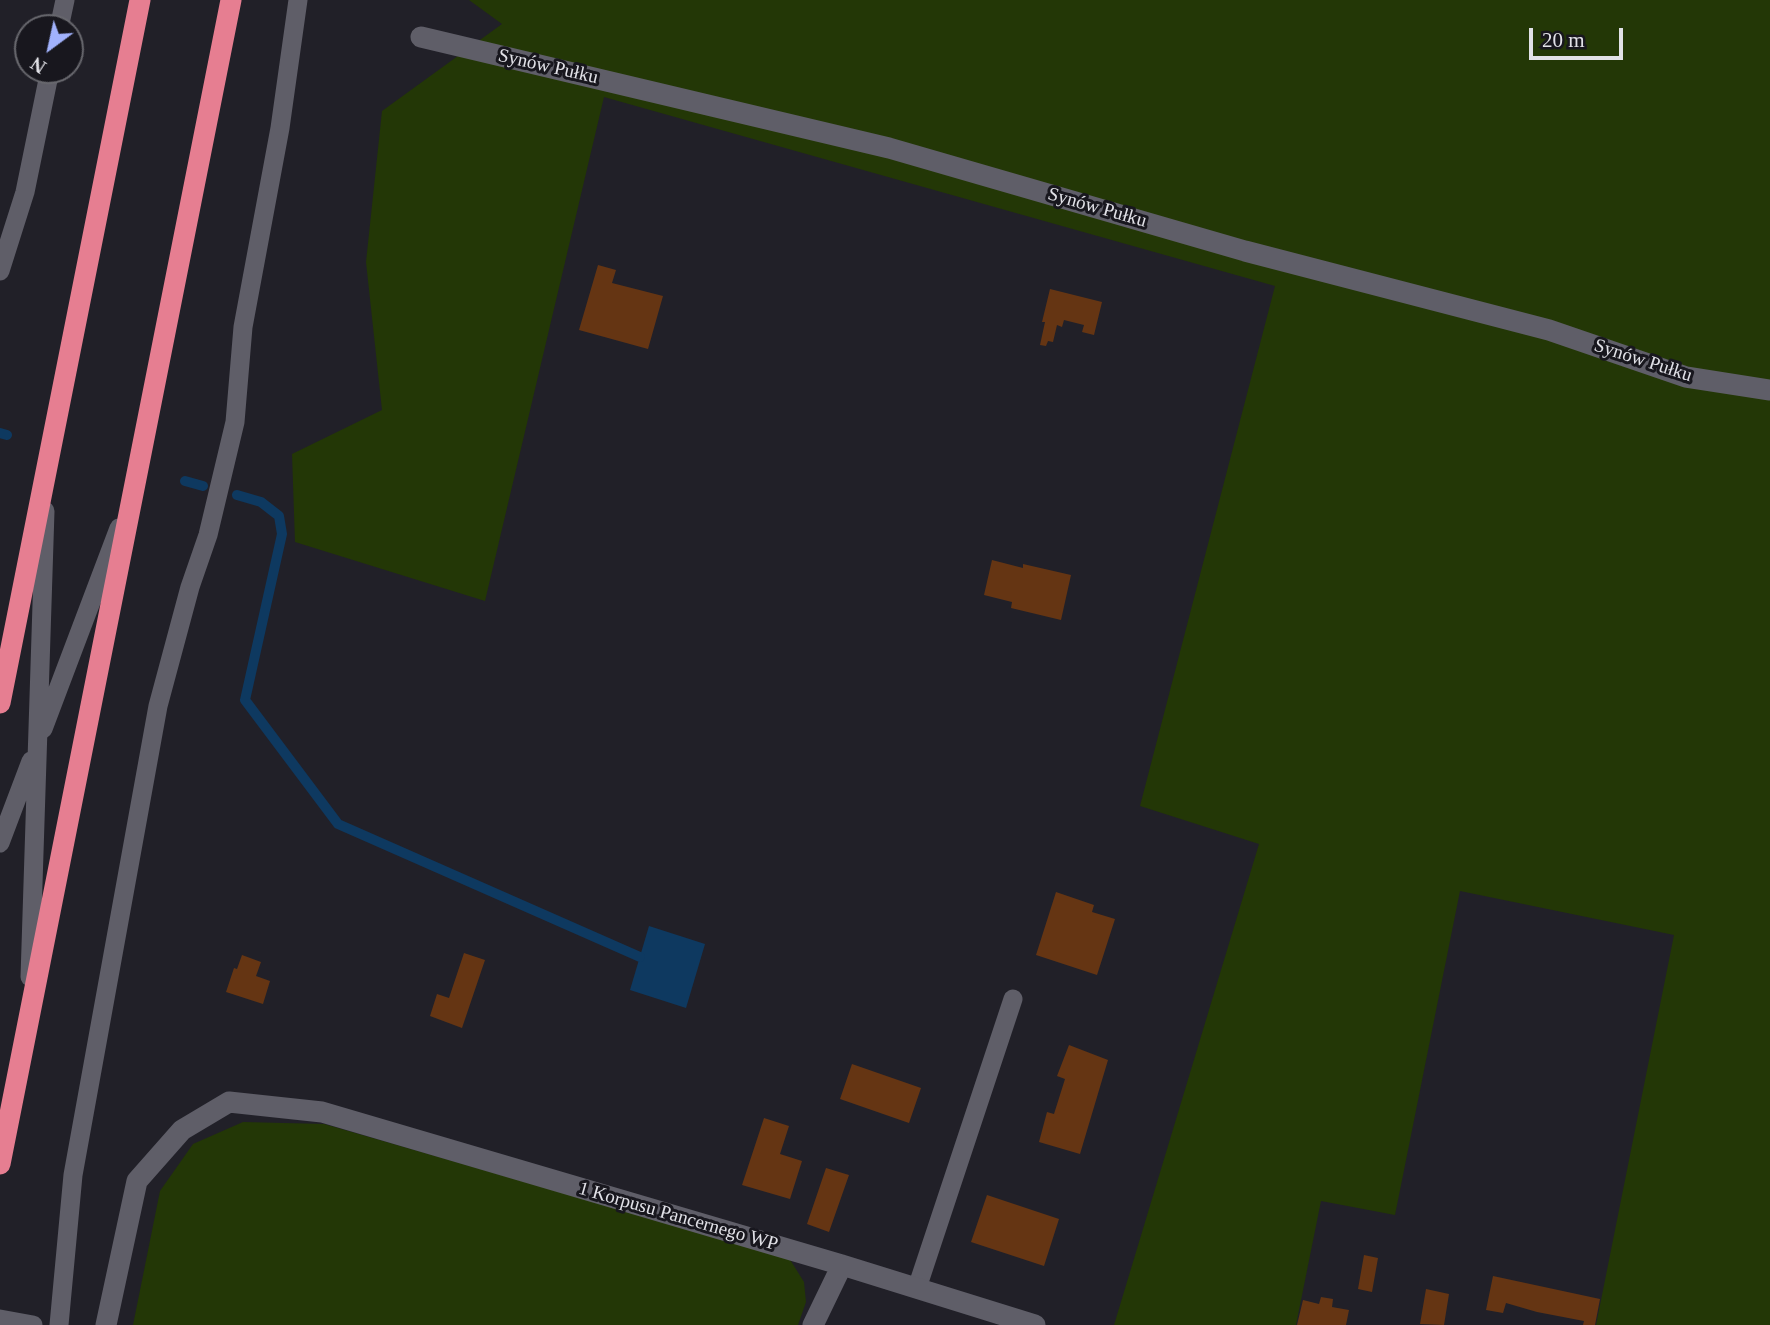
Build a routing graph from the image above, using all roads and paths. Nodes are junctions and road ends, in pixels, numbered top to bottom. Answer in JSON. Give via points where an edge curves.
{"nodes":[{"id":1,"x":140,"y":0,"type":"edge"},
{"id":2,"x":232,"y":0,"type":"edge"},
{"id":3,"x":298,"y":0,"type":"edge"},
{"id":4,"x":421,"y":37,"type":"dead end"},
{"id":5,"x":47,"y":84,"type":"edge"},
{"id":6,"x":0,"y":271,"type":"edge"},
{"id":7,"x":1770,"y":390,"type":"edge"},
{"id":8,"x":46,"y":472,"type":"junction"},
{"id":9,"x":133,"y":491,"type":"junction"},
{"id":10,"x":0,"y":703,"type":"edge"},
{"id":11,"x":37,"y":745,"type":"junction"},
{"id":12,"x":0,"y":844,"type":"edge"},
{"id":13,"x":1013,"y":999,"type":"dead end"},
{"id":14,"x":29,"y":1017,"type":"junction"},
{"id":15,"x":0,"y":1164,"type":"edge"},
{"id":16,"x":842,"y":1265,"type":"junction"},
{"id":17,"x":917,"y":1288,"type":"junction"},
{"id":18,"x":0,"y":1319,"type":"edge"},
{"id":19,"x":33,"y":1325,"type":"edge"},
{"id":20,"x":59,"y":1325,"type":"edge"},
{"id":21,"x":106,"y":1325,"type":"edge"},
{"id":22,"x":813,"y":1325,"type":"edge"},
{"id":23,"x":1035,"y":1325,"type":"edge"}],
"edges":[{"from":1,"to":8,"type":"highway"},
{"from":2,"to":9,"type":"highway"},
{"from":3,"to":20,"type":"lane","via":[[243,327],[235,422],[208,535],[158,706],[73,1175]]},
{"from":4,"to":7,"type":"street","name":"Synów Pułku","via":[[888,148],[1245,251],[1549,330],[1686,377]]},
{"from":5,"to":6,"type":"lane","via":[[25,192]]},
{"from":8,"to":10,"type":"highway"},
{"from":8,"to":11,"type":"lane"},
{"from":9,"to":11,"type":"lane"},
{"from":9,"to":14,"type":"highway"},
{"from":11,"to":12,"type":"lane"},
{"from":11,"to":14,"type":"lane"},
{"from":13,"to":17,"type":"lane"},
{"from":14,"to":15,"type":"highway"},
{"from":16,"to":17,"type":"street","name":"1 Korpusu Pancernego WP"},
{"from":16,"to":21,"type":"street","name":"1 Korpusu Pancernego WP","via":[[321,1112],[229,1102],[182,1130],[137,1181]]},
{"from":16,"to":22,"type":"street"},
{"from":17,"to":23,"type":"street","name":"1 Korpusu Pancernego WP"},
{"from":18,"to":19,"type":"lane"}]}
